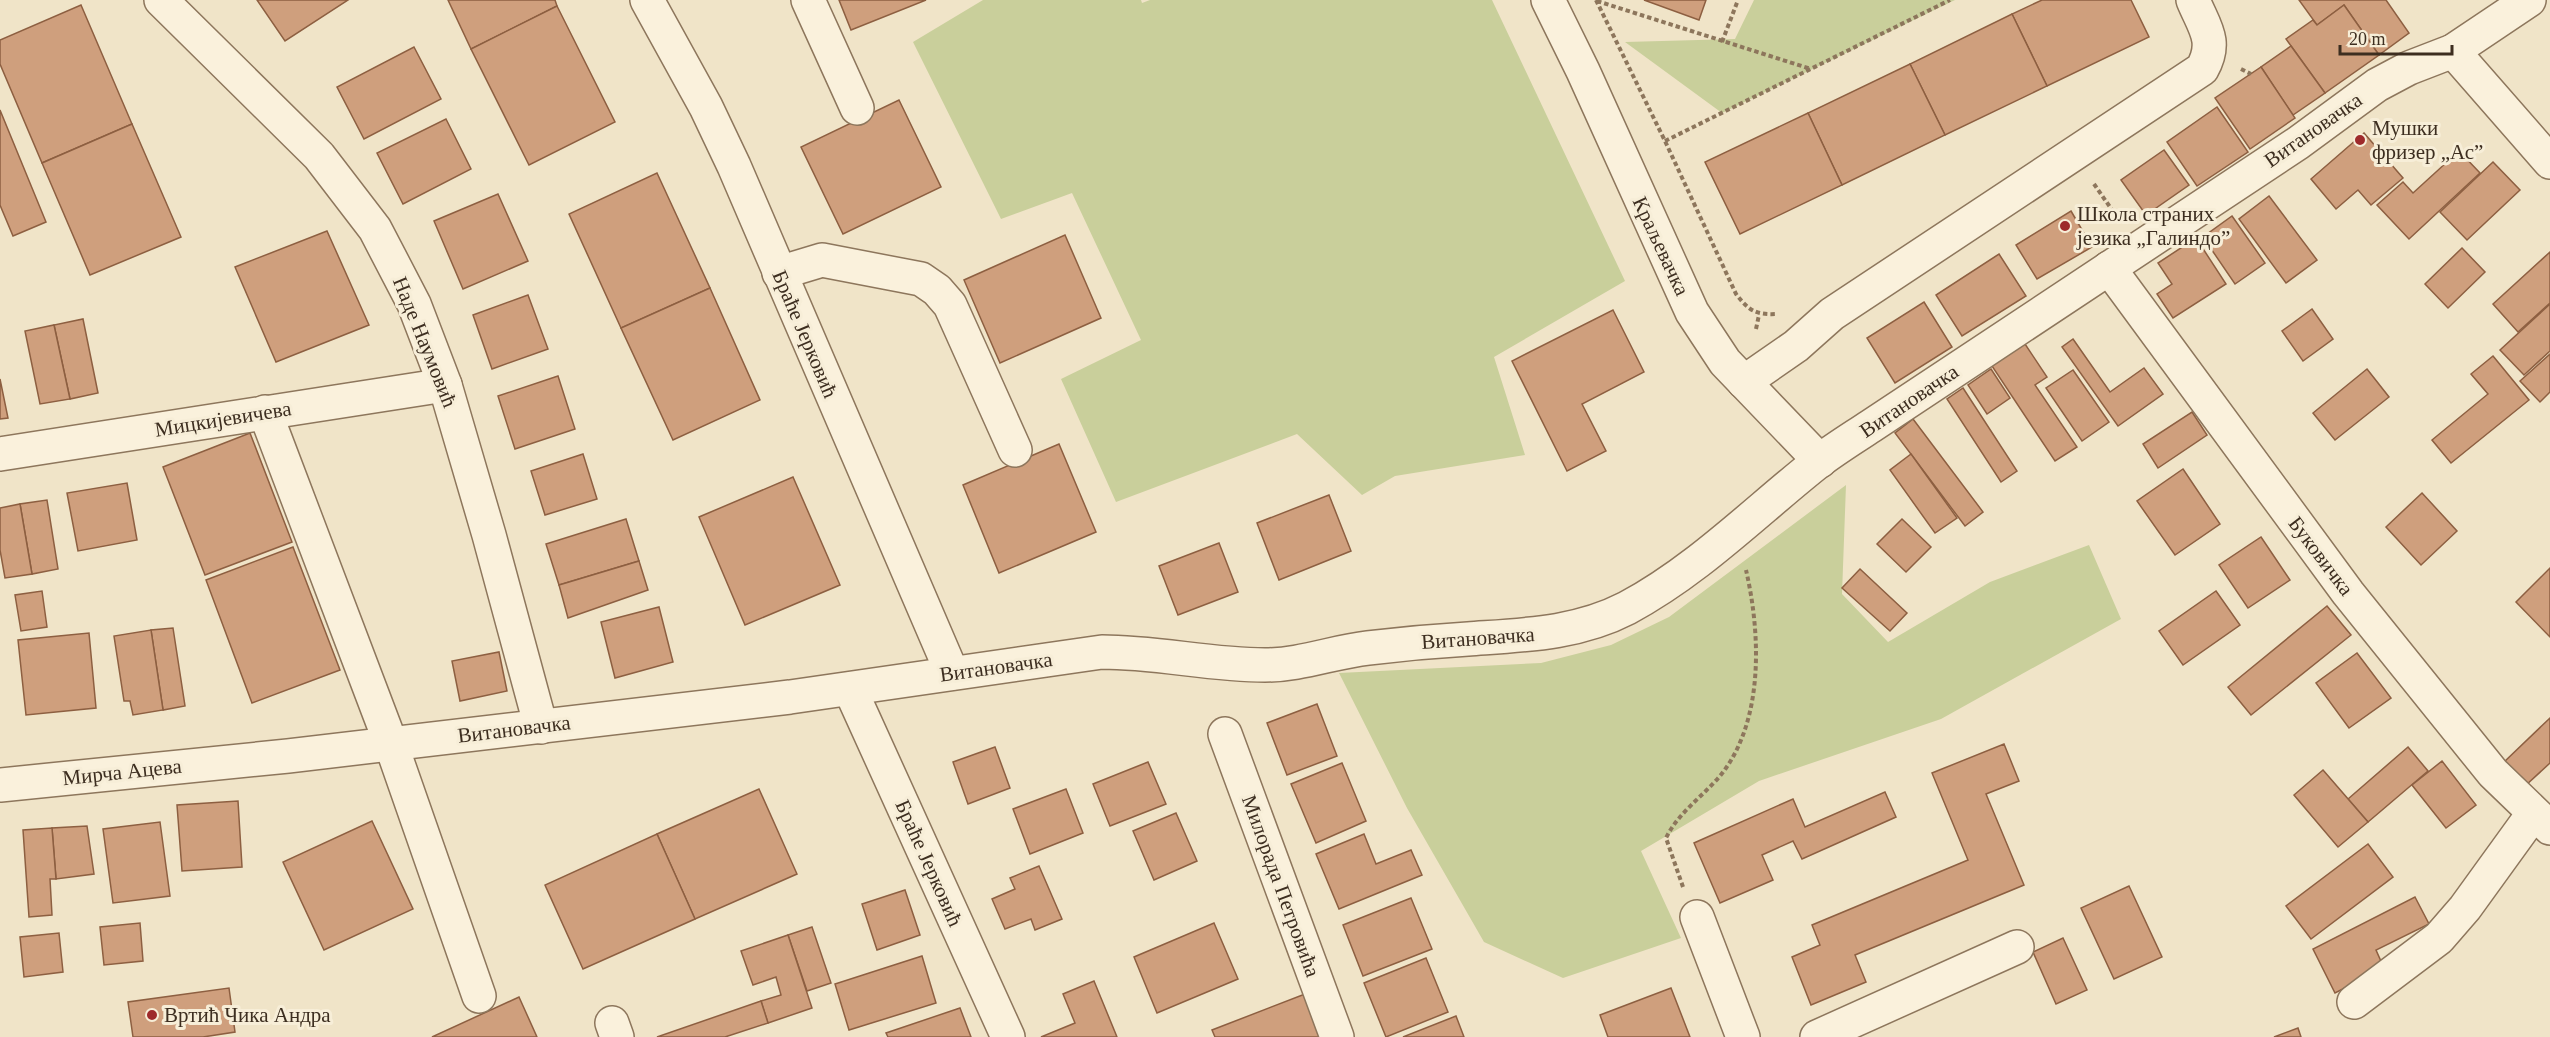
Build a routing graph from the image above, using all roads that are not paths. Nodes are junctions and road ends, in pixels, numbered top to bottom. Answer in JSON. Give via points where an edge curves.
{"nodes":[{"id":1,"x":160,"y":0,"type":"edge"},
{"id":2,"x":647,"y":0,"type":"edge"},
{"id":3,"x":808,"y":0,"type":"edge"},
{"id":4,"x":1548,"y":0,"type":"edge"},
{"id":5,"x":2193,"y":0,"type":"edge"},
{"id":6,"x":2529,"y":0,"type":"edge"},
{"id":7,"x":2453,"y":51,"type":"junction"},
{"id":8,"x":857,"y":108,"type":"dead end"},
{"id":9,"x":2550,"y":162,"type":"edge"},
{"id":10,"x":2109,"y":268,"type":"junction"},
{"id":11,"x":779,"y":273,"type":"junction"},
{"id":12,"x":1744,"y":382,"type":"junction"},
{"id":13,"x":445,"y":385,"type":"junction"},
{"id":14,"x":265,"y":412,"type":"junction"},
{"id":15,"x":1015,"y":450,"type":"dead end"},
{"id":16,"x":0,"y":454,"type":"edge"},
{"id":17,"x":1820,"y":461,"type":"junction"},
{"id":18,"x":952,"y":673,"type":"junction"},
{"id":19,"x":850,"y":689,"type":"junction"},
{"id":20,"x":541,"y":726,"type":"junction"},
{"id":21,"x":1225,"y":734,"type":"dead end"},
{"id":22,"x":390,"y":744,"type":"junction"},
{"id":23,"x":244,"y":760,"type":"joint"},
{"id":24,"x":0,"y":785,"type":"edge"},
{"id":25,"x":2541,"y":821,"type":"edge"},
{"id":26,"x":1698,"y":917,"type":"road end"},
{"id":27,"x":2017,"y":946,"type":"dead end"},
{"id":28,"x":479,"y":996,"type":"dead end"},
{"id":29,"x":2354,"y":1002,"type":"dead end"},
{"id":30,"x":1008,"y":1037,"type":"edge"},
{"id":31,"x":1337,"y":1037,"type":"edge"},
{"id":32,"x":1743,"y":1037,"type":"edge"},
{"id":33,"x":1817,"y":1037,"type":"edge"}],
"edges":[{"from":1,"to":13,"type":"street","name":"Наде Наумовић","via":[[319,156],[375,229],[414,304]]},
{"from":2,"to":11,"type":"street","name":"Браће Јерковић","via":[[706,107]]},
{"from":3,"to":8,"type":"street"},
{"from":4,"to":12,"type":"street","name":"Краљевачка","via":[[1692,312],[1725,362]]},
{"from":5,"to":12,"type":"street","via":[[2211,46],[2202,69],[1832,314],[1796,346]]},
{"from":6,"to":7,"type":"street","name":"Витановачка"},
{"from":7,"to":9,"type":"street"},
{"from":7,"to":10,"type":"street","name":"Витановачка","via":[[2378,85]]},
{"from":10,"to":17,"type":"street","name":"Витановачка"},
{"from":10,"to":25,"type":"street","name":"Буковичка","via":[[2348,593],[2493,773]]},
{"from":11,"to":15,"type":"street","via":[[822,260],[921,279],[938,290],[950,305]]},
{"from":11,"to":18,"type":"street","name":"Браће Јерковић"},
{"from":12,"to":17,"type":"street","name":"Краљевачка"},
{"from":13,"to":14,"type":"street","name":"Мицкијевичева"},
{"from":13,"to":20,"type":"street","name":"Наде Наумовић"},
{"from":14,"to":16,"type":"street","name":"Мицкијевичева"},
{"from":14,"to":22,"type":"street"},
{"from":17,"to":18,"type":"street","name":"Витановачка","via":[[1654,592],[1626,608],[1546,634],[1365,648],[1268,665],[1102,652]]},
{"from":18,"to":19,"type":"street","name":"Витановачка"},
{"from":19,"to":20,"type":"street","name":"Витановачка"},
{"from":19,"to":30,"type":"street","name":"Браће Јерковић"},
{"from":20,"to":22,"type":"street","name":"Витановачка"},
{"from":21,"to":31,"type":"street","name":"Милорада Петровића"},
{"from":22,"to":23,"type":"street","name":"Витановачка"},
{"from":22,"to":28,"type":"street"},
{"from":23,"to":24,"type":"street","name":"Мирча Ацева"},
{"from":25,"to":29,"type":"street","via":[[2439,938]]},
{"from":26,"to":32,"type":"street"},
{"from":27,"to":33,"type":"street"}]}
